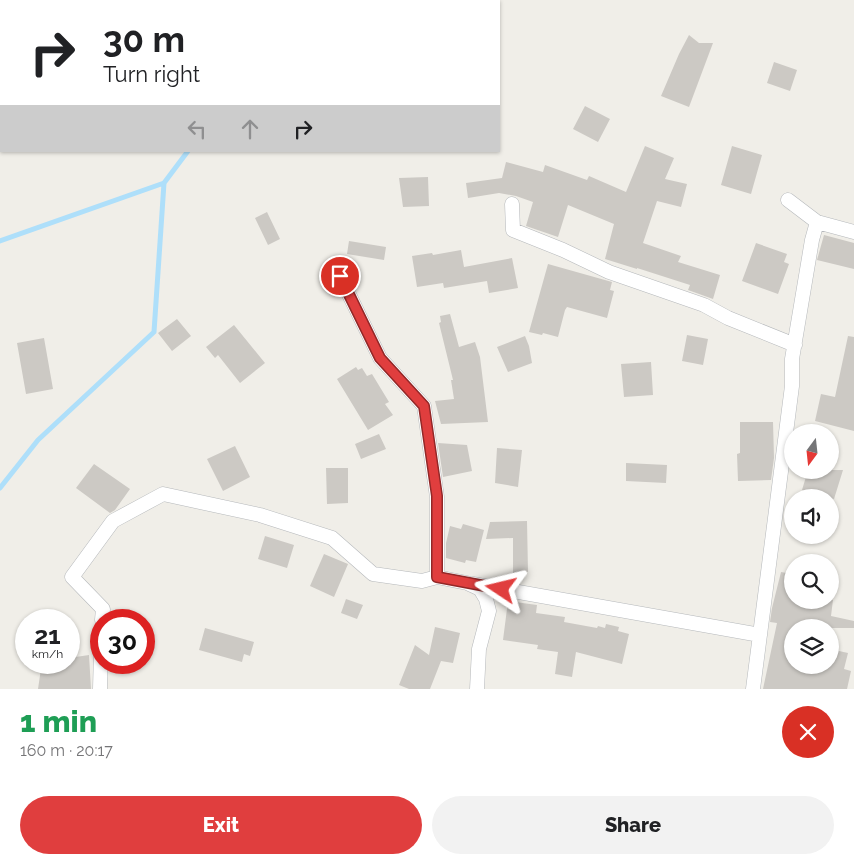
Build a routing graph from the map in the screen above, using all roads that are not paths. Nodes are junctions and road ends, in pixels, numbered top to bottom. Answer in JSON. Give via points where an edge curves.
{"nodes":[{"id":1,"x":788,"y":200,"type":"dead end"},
{"id":2,"x":512,"y":204,"type":"dead end"},
{"id":3,"x":817,"y":222,"type":"junction"},
{"id":4,"x":854,"y":232,"type":"edge"},
{"id":5,"x":340,"y":276,"type":"dead end"},
{"id":6,"x":795,"y":345,"type":"junction"},
{"id":7,"x":437,"y":577,"type":"junction"},
{"id":8,"x":467,"y":583,"type":"junction"},
{"id":9,"x":103,"y":609,"type":"edge"},
{"id":10,"x":760,"y":635,"type":"junction"},
{"id":11,"x":100,"y":674,"type":"edge"},
{"id":12,"x":100,"y":689,"type":"edge"},
{"id":13,"x":477,"y":689,"type":"edge"},
{"id":14,"x":752,"y":689,"type":"edge"}],
"edges":[{"from":1,"to":3,"type":"street"},
{"from":2,"to":6,"type":"street","via":[[513,230],[609,272],[704,305]]},
{"from":3,"to":4,"type":"street"},
{"from":3,"to":6,"type":"street"},
{"from":5,"to":7,"type":"street","via":[[380,358],[424,406],[437,496]]},
{"from":6,"to":10,"type":"street"},
{"from":7,"to":8,"type":"street"},
{"from":7,"to":9,"type":"street","via":[[422,581],[373,574],[332,538],[260,516],[163,494],[113,521],[72,577]]},
{"from":8,"to":10,"type":"street"},
{"from":8,"to":13,"type":"street","via":[[480,589],[489,611],[479,649]]},
{"from":10,"to":14,"type":"street"},
{"from":11,"to":12,"type":"street"}]}
